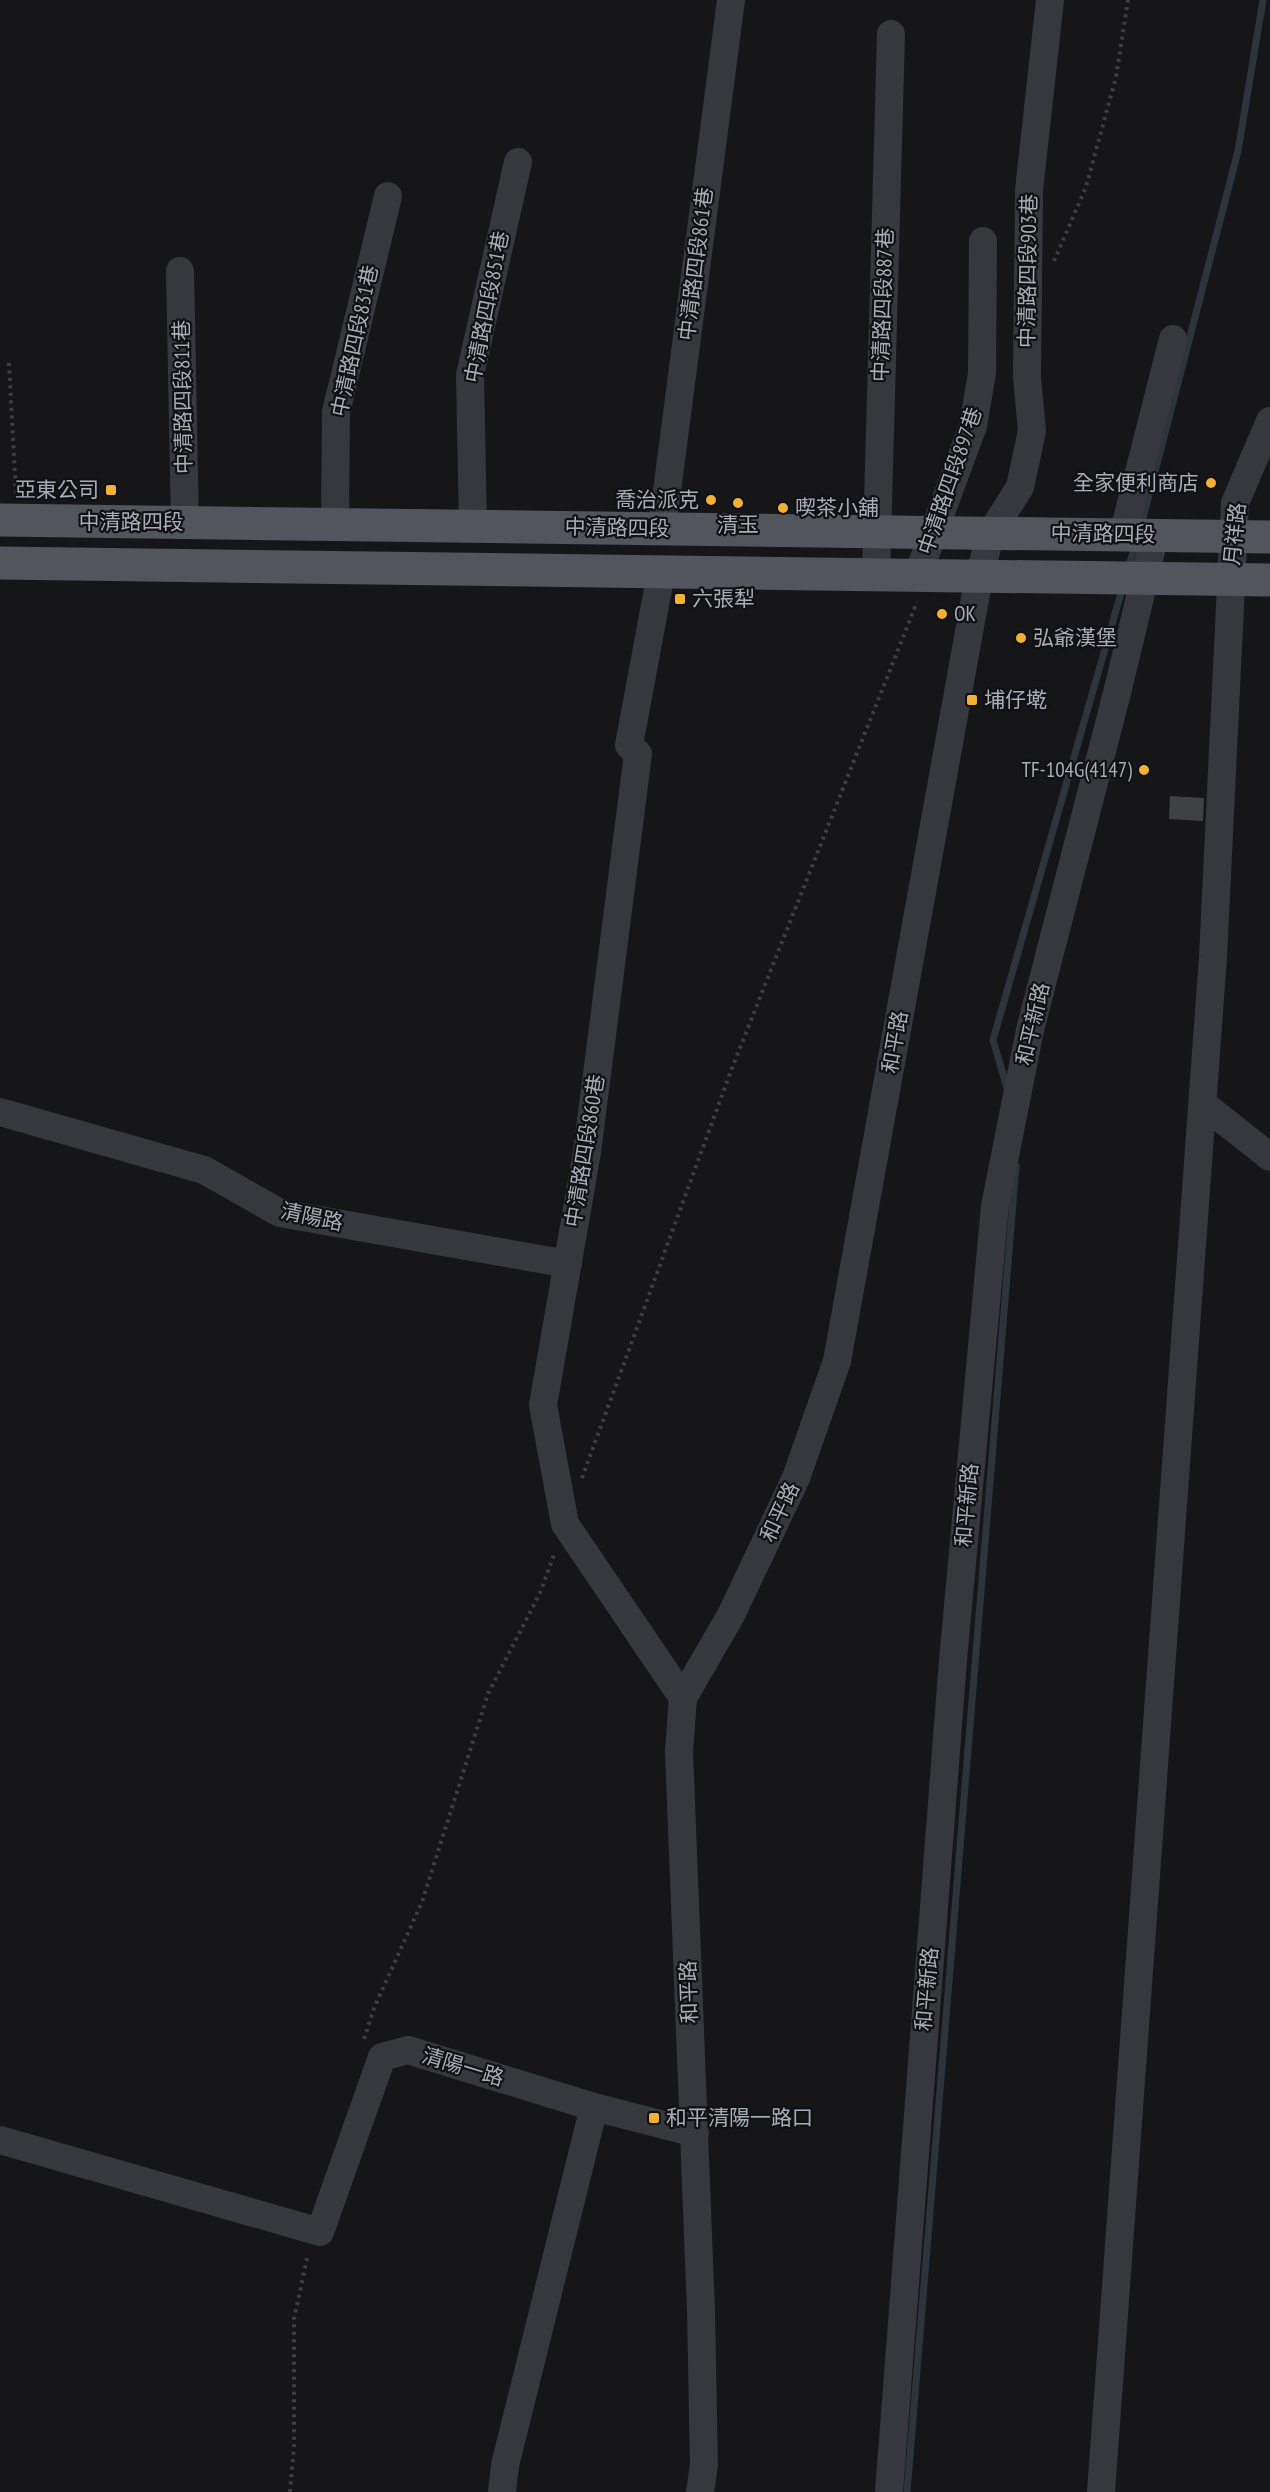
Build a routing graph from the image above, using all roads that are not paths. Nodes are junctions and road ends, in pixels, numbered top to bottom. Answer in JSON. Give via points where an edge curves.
{"nodes":[{"id":1,"x":731,"y":0,"type":"edge"},
{"id":2,"x":1050,"y":0,"type":"edge"},
{"id":3,"x":891,"y":34,"type":"dead end"},
{"id":4,"x":518,"y":162,"type":"dead end"},
{"id":5,"x":388,"y":196,"type":"dead end"},
{"id":6,"x":983,"y":241,"type":"dead end"},
{"id":7,"x":180,"y":271,"type":"dead end"},
{"id":8,"x":1173,"y":339,"type":"dead end"},
{"id":9,"x":1270,"y":421,"type":"edge"},
{"id":10,"x":9,"y":520,"type":"edge"},
{"id":11,"x":185,"y":523,"type":"junction"},
{"id":12,"x":335,"y":525,"type":"junction"},
{"id":13,"x":473,"y":526,"type":"junction"},
{"id":14,"x":532,"y":527,"type":"junction"},
{"id":15,"x":662,"y":529,"type":"junction"},
{"id":16,"x":875,"y":531,"type":"junction"},
{"id":17,"x":934,"y":532,"type":"junction"},
{"id":18,"x":992,"y":533,"type":"junction"},
{"id":19,"x":1139,"y":535,"type":"junction"},
{"id":20,"x":1233,"y":537,"type":"junction"},
{"id":21,"x":1270,"y":537,"type":"edge"},
{"id":22,"x":0,"y":563,"type":"edge"},
{"id":23,"x":533,"y":571,"type":"junction"},
{"id":24,"x":661,"y":573,"type":"junction"},
{"id":25,"x":876,"y":576,"type":"junction"},
{"id":26,"x":917,"y":577,"type":"junction"},
{"id":27,"x":979,"y":578,"type":"junction"},
{"id":28,"x":1131,"y":580,"type":"junction"},
{"id":29,"x":1270,"y":580,"type":"edge"},
{"id":30,"x":1230,"y":581,"type":"junction"},
{"id":31,"x":1203,"y":1104,"type":"junction"},
{"id":32,"x":0,"y":1112,"type":"edge"},
{"id":33,"x":1270,"y":1157,"type":"edge"},
{"id":34,"x":568,"y":1264,"type":"junction"},
{"id":35,"x":683,"y":1698,"type":"junction"},
{"id":36,"x":594,"y":2106,"type":"junction"},
{"id":37,"x":695,"y":2133,"type":"junction"},
{"id":38,"x":0,"y":2140,"type":"edge"},
{"id":39,"x":502,"y":2492,"type":"edge"},
{"id":40,"x":700,"y":2492,"type":"edge"},
{"id":41,"x":889,"y":2492,"type":"edge"},
{"id":42,"x":1101,"y":2492,"type":"edge"}],
"edges":[{"from":1,"to":15,"type":"street","name":"中清路四段861巷"},
{"from":2,"to":18,"type":"street","name":"中清路四段903巷","via":[[1029,190],[1027,377],[1032,431],[1020,487]]},
{"from":3,"to":16,"type":"street","name":"中清路四段887巷"},
{"from":4,"to":13,"type":"street","name":"中清路四段851巷","via":[[470,375]]},
{"from":5,"to":12,"type":"street","name":"中清路四段831巷","via":[[336,412]]},
{"from":6,"to":17,"type":"street","name":"中清路四段897巷","via":[[982,373],[973,426]]},
{"from":7,"to":11,"type":"street","name":"中清路四段811巷"},
{"from":8,"to":19,"type":"street","name":"和平新路"},
{"from":9,"to":20,"type":"street","name":"月祥路","via":[[1235,503]]},
{"from":10,"to":11,"type":"main road","name":"中清路四段"},
{"from":11,"to":12,"type":"main road","name":"中清路四段"},
{"from":12,"to":13,"type":"main road","name":"中清路四段"},
{"from":13,"to":14,"type":"main road","name":"中清路四段"},
{"from":14,"to":15,"type":"main road","name":"中清路四段"},
{"from":14,"to":23,"type":"main road"},
{"from":15,"to":16,"type":"main road","name":"中清路四段"},
{"from":16,"to":17,"type":"main road","name":"中清路四段"},
{"from":16,"to":25,"type":"street","name":"中清路四段887巷"},
{"from":17,"to":18,"type":"main road","name":"中清路四段"},
{"from":17,"to":26,"type":"street","name":"中清路四段897巷"},
{"from":18,"to":19,"type":"main road","name":"中清路四段"},
{"from":18,"to":27,"type":"street","name":"和平路"},
{"from":19,"to":20,"type":"main road","name":"中清路四段"},
{"from":19,"to":28,"type":"street","name":"和平新路"},
{"from":20,"to":21,"type":"main road","name":"中清路四段"},
{"from":20,"to":30,"type":"street","name":"月祥路"},
{"from":22,"to":23,"type":"main road","name":"中清路四段"},
{"from":23,"to":24,"type":"main road","name":"中清路四段"},
{"from":24,"to":25,"type":"main road","name":"中清路四段"},
{"from":24,"to":34,"type":"street","name":"中清路四段860巷","via":[[629,745],[638,754],[587,1152]]},
{"from":25,"to":26,"type":"main road","name":"中清路四段"},
{"from":26,"to":27,"type":"main road","name":"中清路四段"},
{"from":27,"to":28,"type":"main road","name":"中清路四段"},
{"from":27,"to":35,"type":"street","name":"和平路","via":[[837,1361],[796,1478],[731,1615]]},
{"from":28,"to":30,"type":"main road","name":"中清路四段"},
{"from":28,"to":41,"type":"street","name":"和平新路","via":[[1030,1030],[995,1206],[952,1672]]},
{"from":29,"to":30,"type":"main road","name":"中清路四段"},
{"from":30,"to":31,"type":"street","name":"月祥路","via":[[1221,818]]},
{"from":31,"to":33,"type":"street"},
{"from":31,"to":42,"type":"street","name":"月祥路"},
{"from":32,"to":34,"type":"street","name":"清陽路","via":[[204,1170],[280,1213]]},
{"from":34,"to":35,"type":"street","name":"中清路四段860巷","via":[[543,1406],[565,1524]]},
{"from":35,"to":37,"type":"street","name":"和平路","via":[[679,1751]]},
{"from":36,"to":37,"type":"street","name":"清陽一路"},
{"from":36,"to":38,"type":"street","name":"清陽一路","via":[[408,2050],[382,2056],[320,2232]]},
{"from":36,"to":39,"type":"street","via":[[505,2464]]},
{"from":37,"to":40,"type":"street","name":"和平路","via":[[704,2466]]}]}
